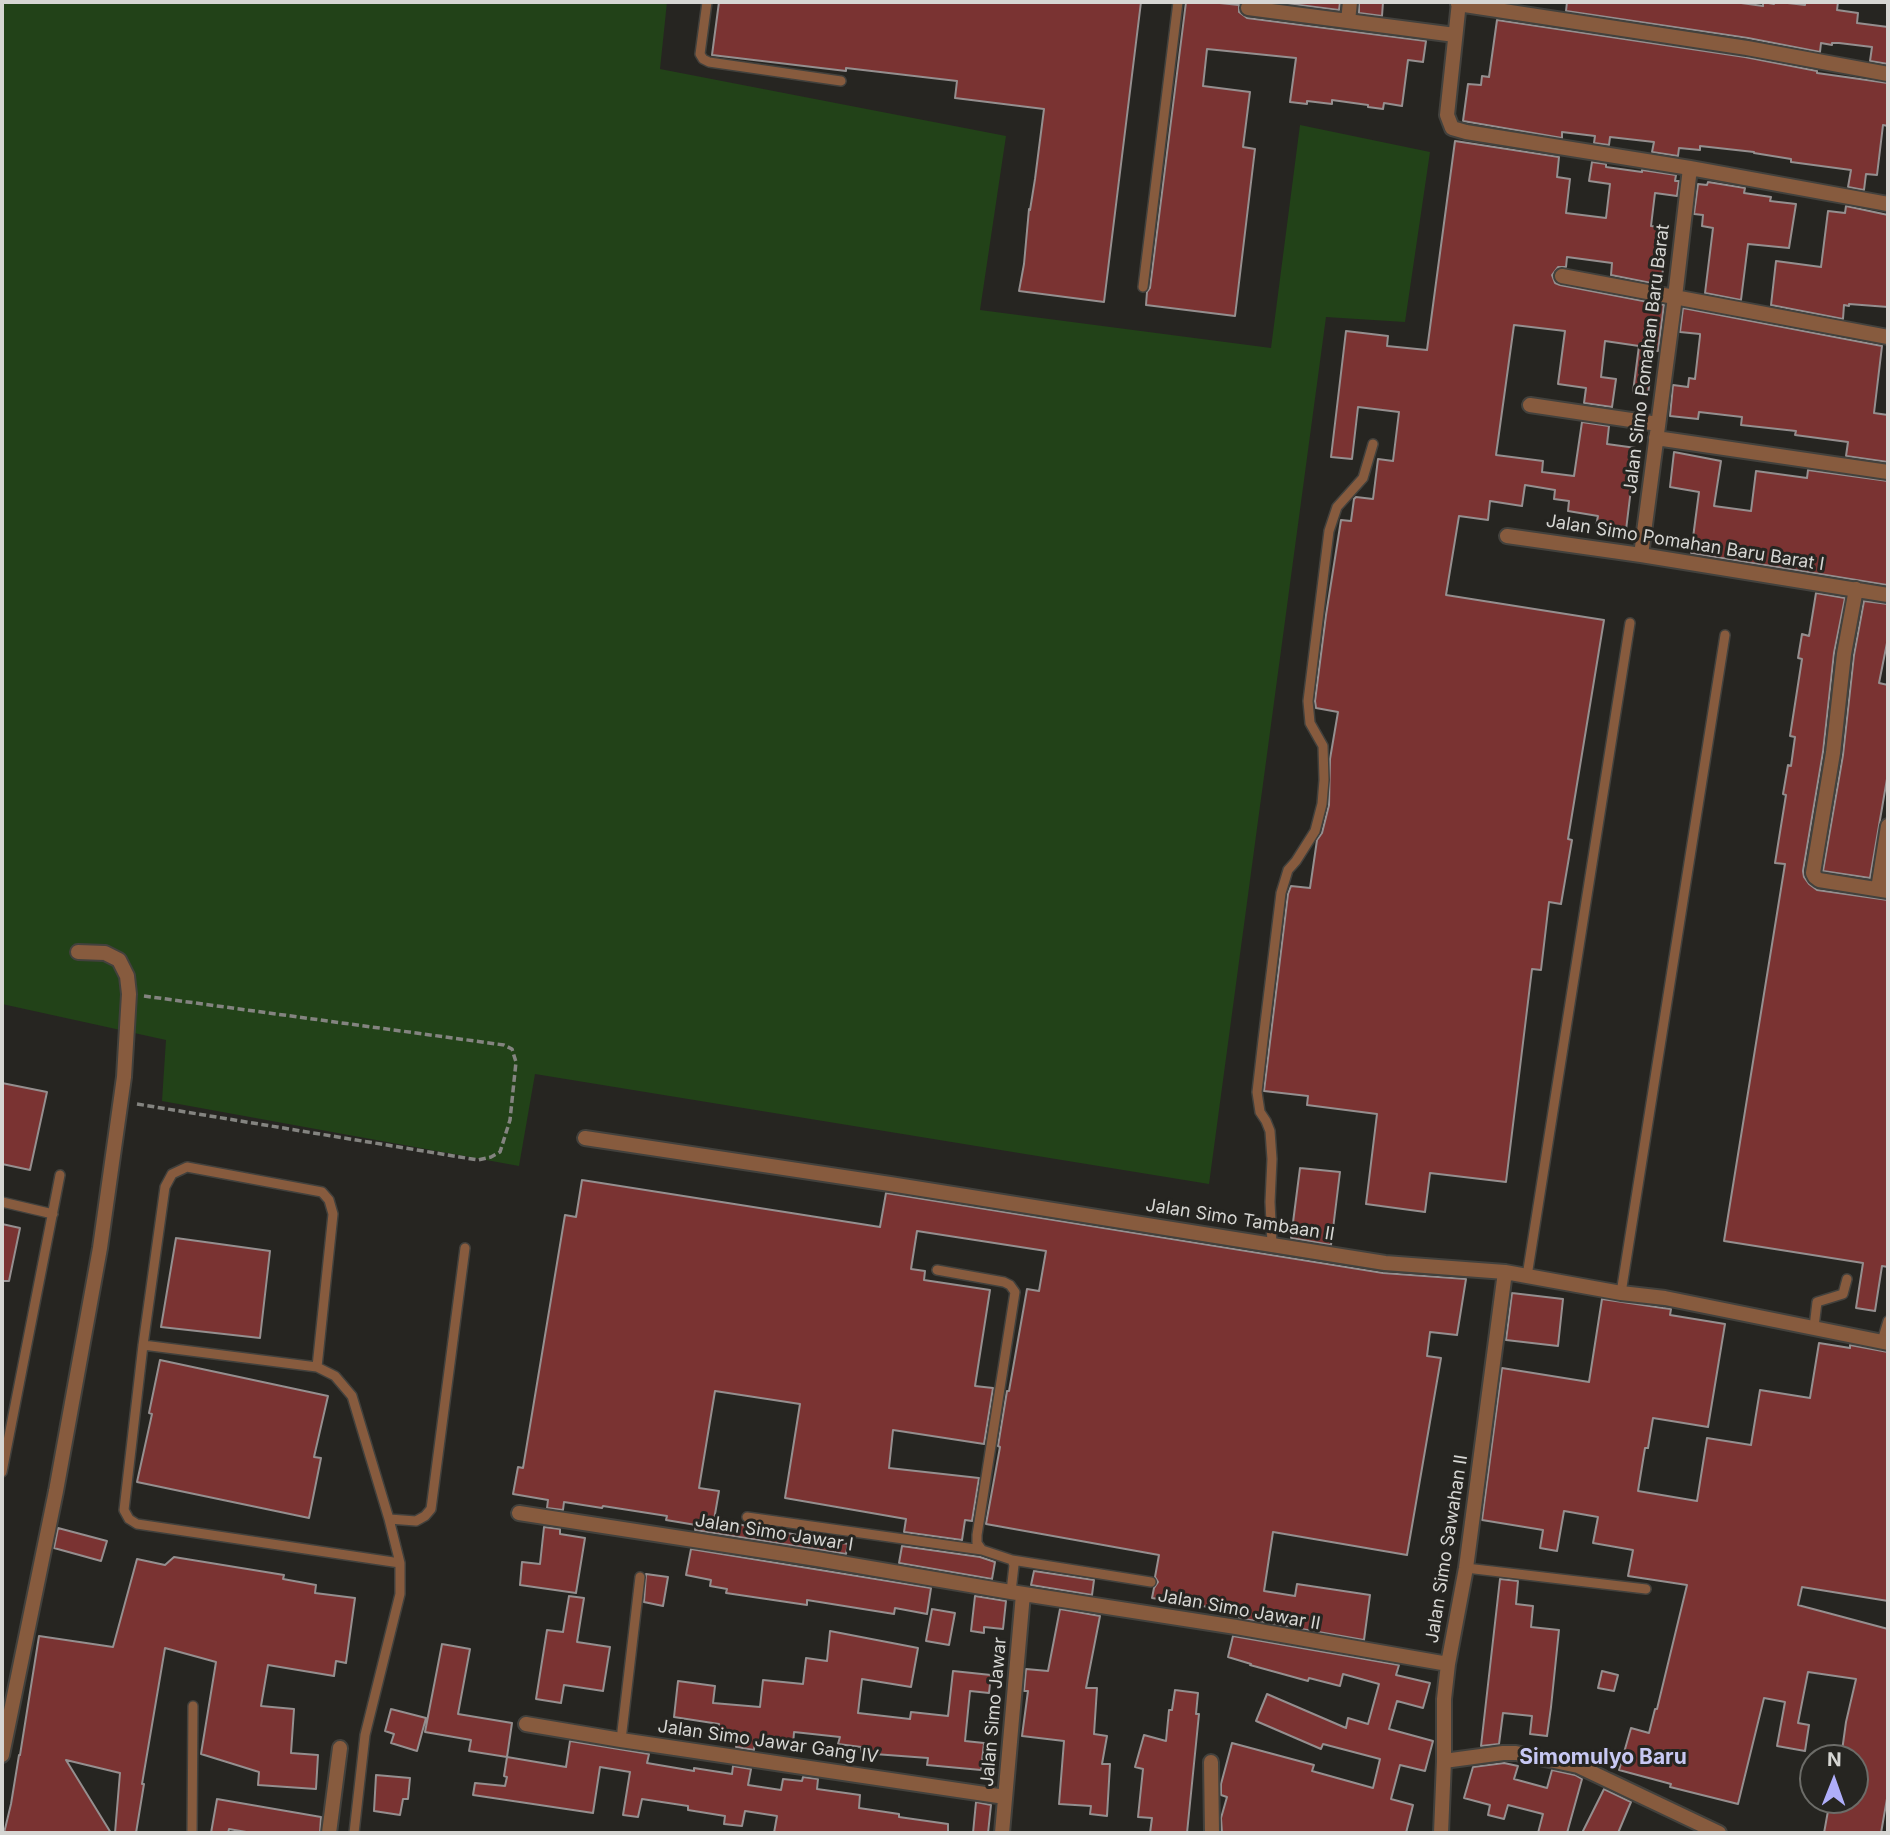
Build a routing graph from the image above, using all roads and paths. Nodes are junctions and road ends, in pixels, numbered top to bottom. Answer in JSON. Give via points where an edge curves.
{"nodes":[{"id":1,"x":707,"y":2,"type":"edge"},
{"id":2,"x":1178,"y":2,"type":"edge"},
{"id":3,"x":1350,"y":2,"type":"edge"},
{"id":4,"x":1458,"y":3,"type":"edge"},
{"id":5,"x":1248,"y":8,"type":"dead end"},
{"id":6,"x":1348,"y":21,"type":"junction"},
{"id":7,"x":1455,"y":35,"type":"junction"},
{"id":8,"x":1888,"y":74,"type":"edge"},
{"id":9,"x":841,"y":82,"type":"dead end"},
{"id":10,"x":1690,"y":168,"type":"junction"},
{"id":11,"x":1888,"y":204,"type":"edge"},
{"id":12,"x":1562,"y":276,"type":"dead end"},
{"id":13,"x":1143,"y":287,"type":"dead end"},
{"id":14,"x":1675,"y":297,"type":"junction"},
{"id":15,"x":1888,"y":337,"type":"edge"},
{"id":16,"x":1530,"y":405,"type":"dead end"},
{"id":17,"x":1657,"y":431,"type":"junction"},
{"id":18,"x":1373,"y":444,"type":"dead end"},
{"id":19,"x":1881,"y":471,"type":"edge"},
{"id":20,"x":1507,"y":536,"type":"dead end"},
{"id":21,"x":1642,"y":555,"type":"junction"},
{"id":22,"x":1856,"y":589,"type":"junction"},
{"id":23,"x":1888,"y":595,"type":"edge"},
{"id":24,"x":1630,"y":624,"type":"dead end"},
{"id":25,"x":1726,"y":635,"type":"dead end"},
{"id":26,"x":1888,"y":825,"type":"edge"},
{"id":27,"x":1883,"y":890,"type":"edge"},
{"id":28,"x":78,"y":952,"type":"dead end"},
{"id":29,"x":129,"y":994,"type":"junction"},
{"id":30,"x":120,"y":1101,"type":"junction"},
{"id":31,"x":586,"y":1138,"type":"dead end"},
{"id":32,"x":60,"y":1175,"type":"dead end"},
{"id":33,"x":2,"y":1202,"type":"edge"},
{"id":34,"x":53,"y":1214,"type":"junction"},
{"id":35,"x":1272,"y":1244,"type":"junction"},
{"id":36,"x":465,"y":1248,"type":"dead end"},
{"id":37,"x":937,"y":1270,"type":"dead end"},
{"id":38,"x":1505,"y":1272,"type":"junction"},
{"id":39,"x":1527,"y":1276,"type":"junction"},
{"id":40,"x":1847,"y":1279,"type":"dead end"},
{"id":41,"x":1621,"y":1293,"type":"junction"},
{"id":42,"x":1888,"y":1321,"type":"edge"},
{"id":43,"x":1814,"y":1327,"type":"junction"},
{"id":44,"x":1885,"y":1342,"type":"edge"},
{"id":45,"x":143,"y":1345,"type":"junction"},
{"id":46,"x":317,"y":1367,"type":"junction"},
{"id":47,"x":2,"y":1472,"type":"edge"},
{"id":48,"x":519,"y":1513,"type":"dead end"},
{"id":49,"x":747,"y":1517,"type":"dead end"},
{"id":50,"x":389,"y":1519,"type":"junction"},
{"id":51,"x":982,"y":1550,"type":"junction"},
{"id":52,"x":1012,"y":1560,"type":"junction"},
{"id":53,"x":400,"y":1563,"type":"junction"},
{"id":54,"x":1466,"y":1568,"type":"junction"},
{"id":55,"x":640,"y":1577,"type":"dead end"},
{"id":56,"x":1151,"y":1582,"type":"dead end"},
{"id":57,"x":1646,"y":1589,"type":"dead end"},
{"id":58,"x":1017,"y":1593,"type":"junction"},
{"id":59,"x":1448,"y":1664,"type":"junction"},
{"id":60,"x":193,"y":1706,"type":"dead end"},
{"id":61,"x":526,"y":1724,"type":"dead end"},
{"id":62,"x":621,"y":1740,"type":"junction"},
{"id":63,"x":340,"y":1748,"type":"dead end"},
{"id":64,"x":2,"y":1755,"type":"edge"},
{"id":65,"x":1444,"y":1761,"type":"junction"},
{"id":66,"x":1211,"y":1762,"type":"dead end"},
{"id":67,"x":1005,"y":1797,"type":"junction"},
{"id":68,"x":192,"y":1833,"type":"edge"},
{"id":69,"x":329,"y":1833,"type":"edge"},
{"id":70,"x":354,"y":1833,"type":"edge"},
{"id":71,"x":1002,"y":1833,"type":"edge"},
{"id":72,"x":1212,"y":1833,"type":"edge"},
{"id":73,"x":1441,"y":1833,"type":"edge"},
{"id":74,"x":1719,"y":1833,"type":"edge"}],
"edges":[{"from":1,"to":9,"type":"lane","via":[[703,59]]},
{"from":2,"to":13,"type":"lane"},
{"from":3,"to":6,"type":"street"},
{"from":4,"to":7,"type":"street"},
{"from":4,"to":8,"type":"street"},
{"from":5,"to":6,"type":"street"},
{"from":6,"to":7,"type":"street"},
{"from":7,"to":10,"type":"street","via":[[1447,115],[1452,128]]},
{"from":10,"to":11,"type":"street"},
{"from":10,"to":14,"type":"street","name":"Jalan Simo Pomahan Baru Barat"},
{"from":12,"to":14,"type":"street"},
{"from":14,"to":15,"type":"street"},
{"from":14,"to":17,"type":"street","name":"Jalan Simo Pomahan Baru Barat"},
{"from":16,"to":17,"type":"street"},
{"from":17,"to":19,"type":"street"},
{"from":17,"to":21,"type":"street","name":"Jalan Simo Pomahan Baru Barat"},
{"from":18,"to":35,"type":"lane","via":[[1363,478],[1337,507],[1329,531],[1308,701],[1310,723],[1323,746],[1322,804],[1315,831],[1284,880],[1264,1027],[1257,1092],[1270,1131]]},
{"from":20,"to":21,"type":"street","name":"Jalan Simo Pomahan Baru Barat I"},
{"from":21,"to":22,"type":"street","name":"Jalan Simo Pomahan Baru Barat I"},
{"from":22,"to":23,"type":"street","name":"Jalan Simo Pomahan Baru Barat I"},
{"from":22,"to":27,"type":"street","via":[[1813,873],[1819,880]]},
{"from":24,"to":39,"type":"lane"},
{"from":25,"to":41,"type":"lane"},
{"from":26,"to":27,"type":"street"},
{"from":28,"to":29,"type":"street","via":[[105,953],[119,960]]},
{"from":29,"to":30,"type":"street"},
{"from":29,"to":30,"type":"path","via":[[504,1045],[512,1049],[516,1062],[510,1120],[500,1152],[478,1160]]},
{"from":30,"to":64,"type":"street","via":[[100,1248]]},
{"from":31,"to":35,"type":"street","name":"Jalan Simo Tambaan II"},
{"from":32,"to":34,"type":"lane"},
{"from":33,"to":34,"type":"lane"},
{"from":34,"to":47,"type":"lane"},
{"from":35,"to":38,"type":"street","name":"Jalan Simo Tambaan II","via":[[1385,1263]]},
{"from":36,"to":50,"type":"lane","via":[[431,1509],[416,1521]]},
{"from":37,"to":51,"type":"lane","via":[[1004,1282],[1015,1293],[977,1535]]},
{"from":38,"to":39,"type":"street","name":"Jalan Simo Tambaan II"},
{"from":38,"to":54,"type":"street","name":"Jalan Simo Sawahan II"},
{"from":39,"to":41,"type":"street","name":"Jalan Simo Tambaan II"},
{"from":40,"to":43,"type":"lane","via":[[1843,1294],[1817,1302]]},
{"from":41,"to":43,"type":"street","name":"Jalan Simo Tambaan II"},
{"from":42,"to":44,"type":"lane"},
{"from":43,"to":44,"type":"street","name":"Jalan Simo Tambaan II"},
{"from":45,"to":46,"type":"lane"},
{"from":45,"to":46,"type":"lane","via":[[165,1187],[172,1174],[187,1167],[322,1192],[329,1200],[333,1214]]},
{"from":45,"to":53,"type":"lane","via":[[124,1510],[129,1519],[137,1524]]},
{"from":46,"to":50,"type":"lane","via":[[335,1376],[352,1396]]},
{"from":48,"to":58,"type":"street","name":"Jalan Simo Jawar I"},
{"from":49,"to":51,"type":"lane"},
{"from":50,"to":53,"type":"lane"},
{"from":51,"to":52,"type":"lane"},
{"from":52,"to":56,"type":"lane"},
{"from":52,"to":58,"type":"lane"},
{"from":53,"to":70,"type":"lane","via":[[400,1594],[365,1735]]},
{"from":54,"to":57,"type":"lane"},
{"from":54,"to":59,"type":"street","name":"Jalan Simo Sawahan II"},
{"from":55,"to":62,"type":"lane"},
{"from":58,"to":59,"type":"street","name":"Jalan Simo Jawar II"},
{"from":58,"to":67,"type":"street","name":"Jalan Simo Jawar"},
{"from":59,"to":65,"type":"street","name":"Jalan Simo Sawahan II"},
{"from":60,"to":68,"type":"lane"},
{"from":61,"to":62,"type":"street","name":"Jalan Simo Jawar Gang IV"},
{"from":62,"to":67,"type":"street","name":"Jalan Simo Jawar Gang IV"},
{"from":63,"to":69,"type":"street"},
{"from":65,"to":73,"type":"street","name":"Jalan Simo Sawahan II"},
{"from":65,"to":74,"type":"street","via":[[1503,1753],[1578,1766]]},
{"from":66,"to":72,"type":"street"},
{"from":67,"to":71,"type":"street","name":"Jalan Simo Jawar"}]}
